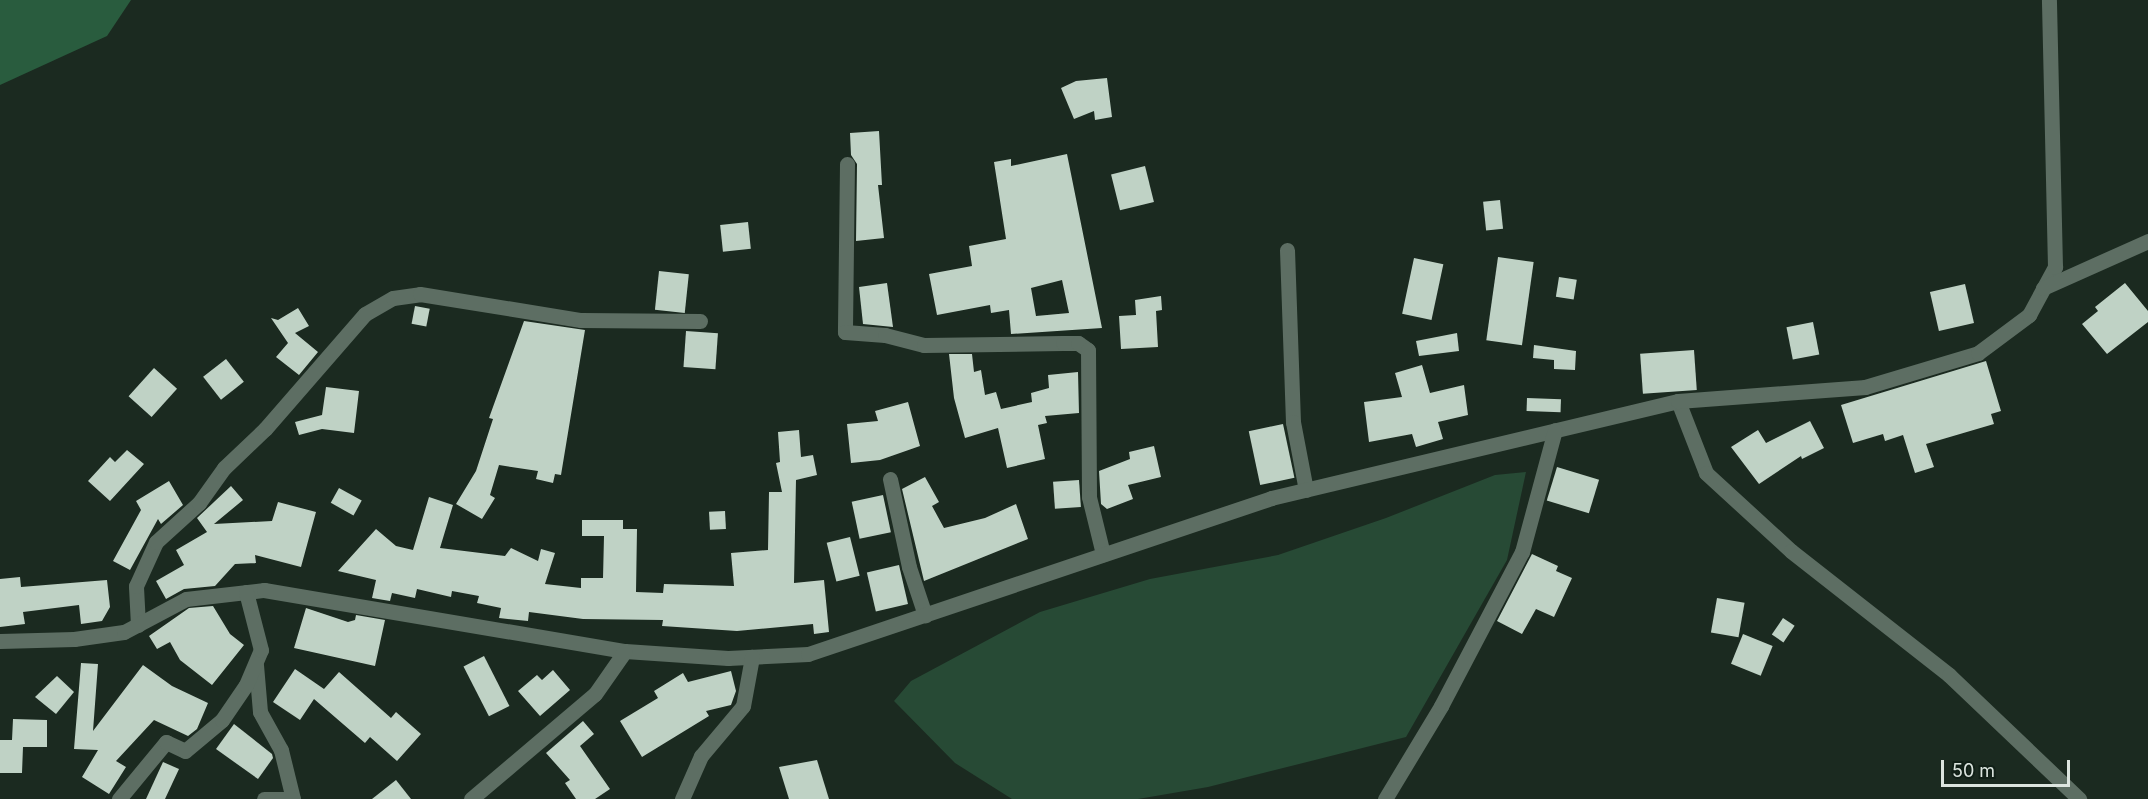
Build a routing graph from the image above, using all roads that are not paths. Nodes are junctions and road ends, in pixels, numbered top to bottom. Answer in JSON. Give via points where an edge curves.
{"nodes":[{"id":1,"x":2049,"y":0,"type":"edge"},
{"id":2,"x":847,"y":164,"type":"dead end"},
{"id":3,"x":2148,"y":240,"type":"edge"},
{"id":4,"x":1287,"y":250,"type":"dead end"},
{"id":5,"x":2043,"y":288,"type":"junction"},
{"id":6,"x":700,"y":321,"type":"dead end"},
{"id":7,"x":1678,"y":400,"type":"junction"},
{"id":8,"x":1555,"y":430,"type":"junction"},
{"id":9,"x":890,"y":479,"type":"dead end"},
{"id":10,"x":1306,"y":490,"type":"junction"},
{"id":11,"x":1103,"y":554,"type":"junction"},
{"id":12,"x":246,"y":592,"type":"junction"},
{"id":13,"x":925,"y":615,"type":"junction"},
{"id":14,"x":138,"y":624,"type":"junction"},
{"id":15,"x":0,"y":641,"type":"edge"},
{"id":16,"x":625,"y":651,"type":"junction"},
{"id":17,"x":752,"y":657,"type":"junction"},
{"id":18,"x":256,"y":661,"type":"junction"},
{"id":19,"x":119,"y":799,"type":"edge"},
{"id":20,"x":264,"y":799,"type":"edge"},
{"id":21,"x":293,"y":799,"type":"edge"},
{"id":22,"x":471,"y":799,"type":"edge"},
{"id":23,"x":682,"y":799,"type":"edge"},
{"id":24,"x":1385,"y":799,"type":"edge"},
{"id":25,"x":2079,"y":799,"type":"edge"}],
"edges":[{"from":1,"to":5,"type":"street","via":[[2055,267]]},
{"from":2,"to":11,"type":"street","via":[[845,332],[885,335],[924,345],[1078,343],[1088,350],[1089,497]]},
{"from":3,"to":5,"type":"street"},
{"from":4,"to":10,"type":"street","via":[[1293,422]]},
{"from":5,"to":7,"type":"street","via":[[2029,315],[1978,353],[1865,387]]},
{"from":6,"to":14,"type":"street","via":[[581,320],[420,294],[393,298],[365,315],[265,429],[224,468],[199,504],[156,542],[136,586]]},
{"from":7,"to":8,"type":"street"},
{"from":7,"to":25,"type":"street","via":[[1706,473],[1791,551],[1949,675]]},
{"from":8,"to":10,"type":"street"},
{"from":8,"to":24,"type":"street","via":[[1522,552],[1441,706]]},
{"from":9,"to":13,"type":"street","via":[[909,567]]},
{"from":10,"to":11,"type":"street"},
{"from":11,"to":13,"type":"street"},
{"from":12,"to":14,"type":"street","via":[[186,599]]},
{"from":12,"to":16,"type":"street","via":[[264,590]]},
{"from":12,"to":18,"type":"street","via":[[261,650]]},
{"from":13,"to":17,"type":"street","via":[[808,654]]},
{"from":14,"to":15,"type":"street","via":[[124,632],[74,639]]},
{"from":16,"to":17,"type":"street"},
{"from":16,"to":22,"type":"street","via":[[595,694]]},
{"from":17,"to":23,"type":"street","via":[[743,706],[701,756]]},
{"from":18,"to":19,"type":"street","via":[[246,685],[222,720],[185,751],[166,742]]},
{"from":18,"to":21,"type":"street","via":[[260,712],[281,750]]},
{"from":20,"to":21,"type":"street"}]}
